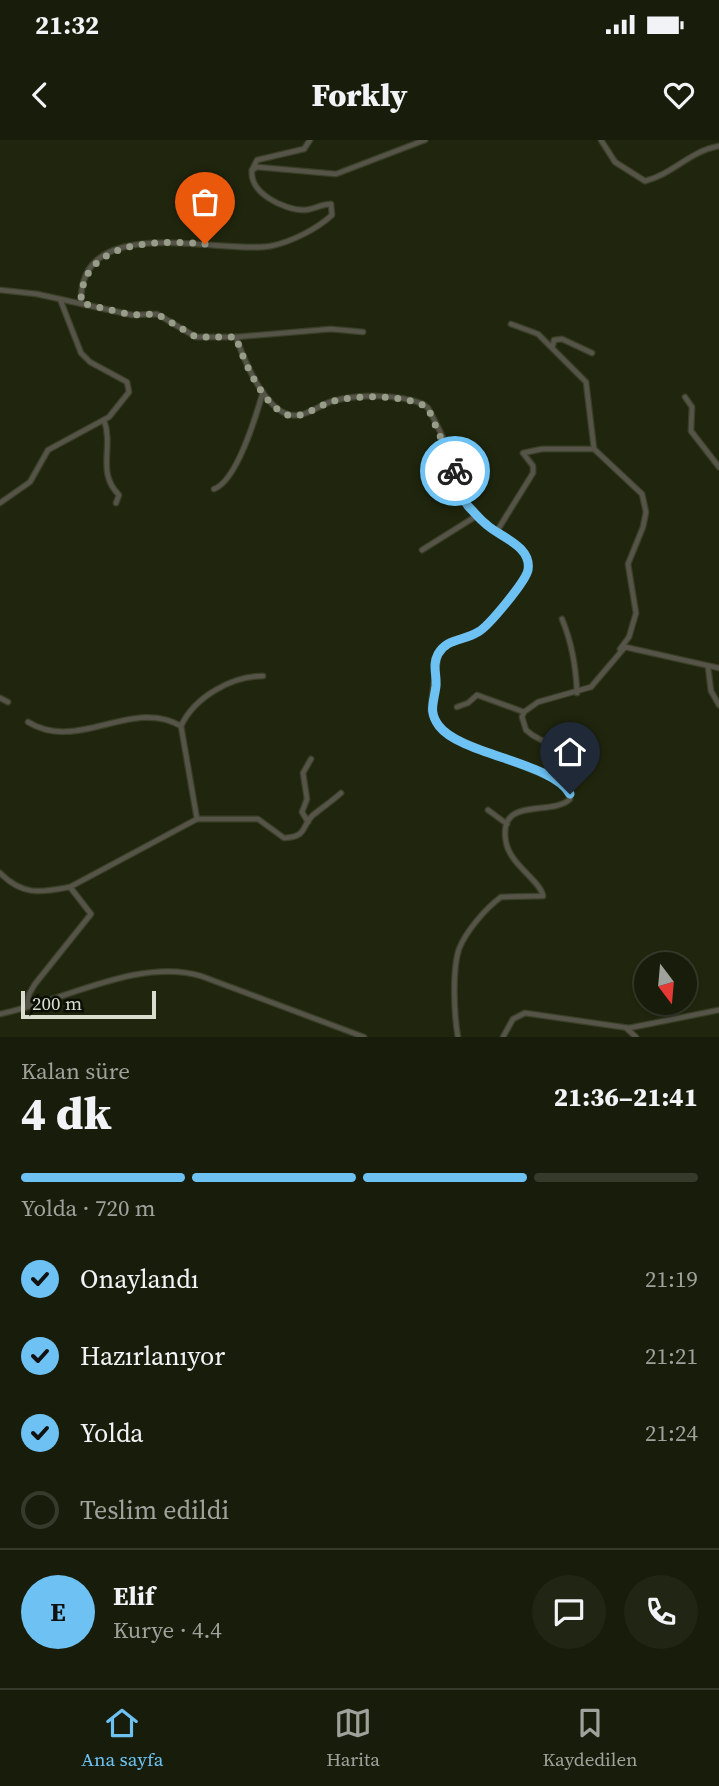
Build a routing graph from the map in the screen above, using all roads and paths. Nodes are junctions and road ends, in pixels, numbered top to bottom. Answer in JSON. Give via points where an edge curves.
{"nodes":[{"id":1,"x":310,"y":140,"type":"edge"},
{"id":2,"x":425,"y":140,"type":"edge"},
{"id":3,"x":601,"y":140,"type":"edge"},
{"id":4,"x":719,"y":146,"type":"edge"},
{"id":5,"x":252,"y":170,"type":"junction"},
{"id":6,"x":0,"y":290,"type":"edge"},
{"id":7,"x":59,"y":298,"type":"junction"},
{"id":8,"x":81,"y":303,"type":"junction"},
{"id":9,"x":511,"y":324,"type":"dead end"},
{"id":10,"x":363,"y":332,"type":"dead end"},
{"id":11,"x":236,"y":337,"type":"junction"},
{"id":12,"x":552,"y":346,"type":"junction"},
{"id":13,"x":592,"y":353,"type":"dead end"},
{"id":14,"x":263,"y":391,"type":"junction"},
{"id":15,"x":685,"y":397,"type":"dead end"},
{"id":16,"x":104,"y":420,"type":"junction"},
{"id":17,"x":594,"y":449,"type":"junction"},
{"id":18,"x":719,"y":467,"type":"edge"},
{"id":19,"x":214,"y":489,"type":"dead end"},
{"id":20,"x":0,"y":503,"type":"edge"},
{"id":21,"x":116,"y":503,"type":"dead end"},
{"id":22,"x":478,"y":515,"type":"junction"},
{"id":23,"x":497,"y":531,"type":"junction"},
{"id":24,"x":422,"y":550,"type":"dead end"},
{"id":25,"x":562,"y":619,"type":"dead end"},
{"id":26,"x":620,"y":649,"type":"junction"},
{"id":27,"x":708,"y":667,"type":"junction"},
{"id":28,"x":719,"y":668,"type":"edge"},
{"id":29,"x":263,"y":676,"type":"dead end"},
{"id":30,"x":577,"y":693,"type":"junction"},
{"id":31,"x":0,"y":698,"type":"edge"},
{"id":32,"x":8,"y":702,"type":"dead end"},
{"id":33,"x":719,"y":705,"type":"edge"},
{"id":34,"x":457,"y":707,"type":"dead end"},
{"id":35,"x":524,"y":712,"type":"junction"},
{"id":36,"x":28,"y":722,"type":"dead end"},
{"id":37,"x":181,"y":726,"type":"junction"},
{"id":38,"x":311,"y":759,"type":"dead end"},
{"id":39,"x":549,"y":777,"type":"junction"},
{"id":40,"x":341,"y":793,"type":"dead end"},
{"id":41,"x":488,"y":810,"type":"dead end"},
{"id":42,"x":197,"y":819,"type":"junction"},
{"id":43,"x":309,"y":823,"type":"junction"},
{"id":44,"x":507,"y":824,"type":"junction"},
{"id":45,"x":0,"y":873,"type":"edge"},
{"id":46,"x":70,"y":887,"type":"junction"},
{"id":47,"x":27,"y":1007,"type":"junction"},
{"id":48,"x":719,"y":1010,"type":"edge"},
{"id":49,"x":0,"y":1014,"type":"edge"},
{"id":50,"x":625,"y":1028,"type":"junction"},
{"id":51,"x":364,"y":1037,"type":"edge"},
{"id":52,"x":458,"y":1037,"type":"edge"},
{"id":53,"x":503,"y":1037,"type":"edge"},
{"id":54,"x":636,"y":1037,"type":"edge"}],
"edges":[{"from":1,"to":5,"type":"street","via":[[304,149],[257,160]]},
{"from":2,"to":5,"type":"street","via":[[336,174],[262,166]]},
{"from":3,"to":4,"type":"street","via":[[615,162],[645,181],[701,150]]},
{"from":5,"to":8,"type":"street","via":[[252,178],[269,201],[302,211],[331,204],[332,215],[306,233],[270,246],[235,249],[167,241],[113,251],[92,266],[84,279]]},
{"from":6,"to":7,"type":"street"},
{"from":7,"to":8,"type":"street"},
{"from":7,"to":16,"type":"street","via":[[76,346],[90,362],[129,386],[129,392]]},
{"from":8,"to":11,"type":"street","via":[[132,315],[157,314],[196,337]]},
{"from":9,"to":12,"type":"street","via":[[538,334]]},
{"from":10,"to":11,"type":"street","via":[[331,329]]},
{"from":11,"to":14,"type":"street"},
{"from":12,"to":13,"type":"street","via":[[554,340],[562,339]]},
{"from":12,"to":17,"type":"street","via":[[586,382]]},
{"from":14,"to":19,"type":"street","via":[[235,467],[223,486]]},
{"from":14,"to":22,"type":"street","via":[[274,409],[290,415],[343,400],[388,397],[423,404],[455,467],[462,496]]},
{"from":15,"to":18,"type":"street","via":[[692,407],[691,431]]},
{"from":16,"to":20,"type":"street","via":[[48,450],[30,482]]},
{"from":16,"to":21,"type":"street","via":[[108,442],[105,470],[107,481],[119,495]]},
{"from":17,"to":23,"type":"street","via":[[523,453],[533,473]]},
{"from":17,"to":26,"type":"street","via":[[636,484],[646,512],[628,564],[634,624]]},
{"from":22,"to":23,"type":"street"},
{"from":22,"to":24,"type":"street"},
{"from":23,"to":39,"type":"street","via":[[522,551],[527,572],[486,627],[442,648],[435,663],[431,711],[450,736]]},
{"from":25,"to":30,"type":"street","via":[[572,645]]},
{"from":26,"to":27,"type":"street","via":[[633,647]]},
{"from":26,"to":30,"type":"street","via":[[591,687]]},
{"from":27,"to":28,"type":"street"},
{"from":27,"to":33,"type":"street","via":[[711,691]]},
{"from":29,"to":37,"type":"street","via":[[227,682],[185,717]]},
{"from":30,"to":35,"type":"street","via":[[538,702]]},
{"from":31,"to":32,"type":"street"},
{"from":34,"to":35,"type":"street","via":[[477,695]]},
{"from":35,"to":39,"type":"street","via":[[523,725],[532,736],[573,751],[585,762]]},
{"from":36,"to":37,"type":"street","via":[[55,733],[144,716],[166,717]]},
{"from":37,"to":42,"type":"street"},
{"from":38,"to":43,"type":"street","via":[[303,773],[307,799],[302,813]]},
{"from":39,"to":44,"type":"street","via":[[565,786],[569,801],[519,812]]},
{"from":40,"to":43,"type":"street"},
{"from":41,"to":44,"type":"street"},
{"from":42,"to":43,"type":"street","via":[[258,819],[284,838],[305,831]]},
{"from":42,"to":46,"type":"street"},
{"from":44,"to":52,"type":"street","via":[[505,841],[512,857],[541,888],[542,896],[501,897],[460,946],[454,999]]},
{"from":45,"to":46,"type":"street","via":[[12,883],[41,893]]},
{"from":46,"to":47,"type":"street","via":[[90,910],[89,919],[35,984]]},
{"from":47,"to":49,"type":"street"},
{"from":47,"to":51,"type":"street","via":[[111,982],[178,970]]},
{"from":48,"to":50,"type":"street"},
{"from":50,"to":53,"type":"street","via":[[525,1013],[513,1019]]},
{"from":50,"to":54,"type":"street"}]}
